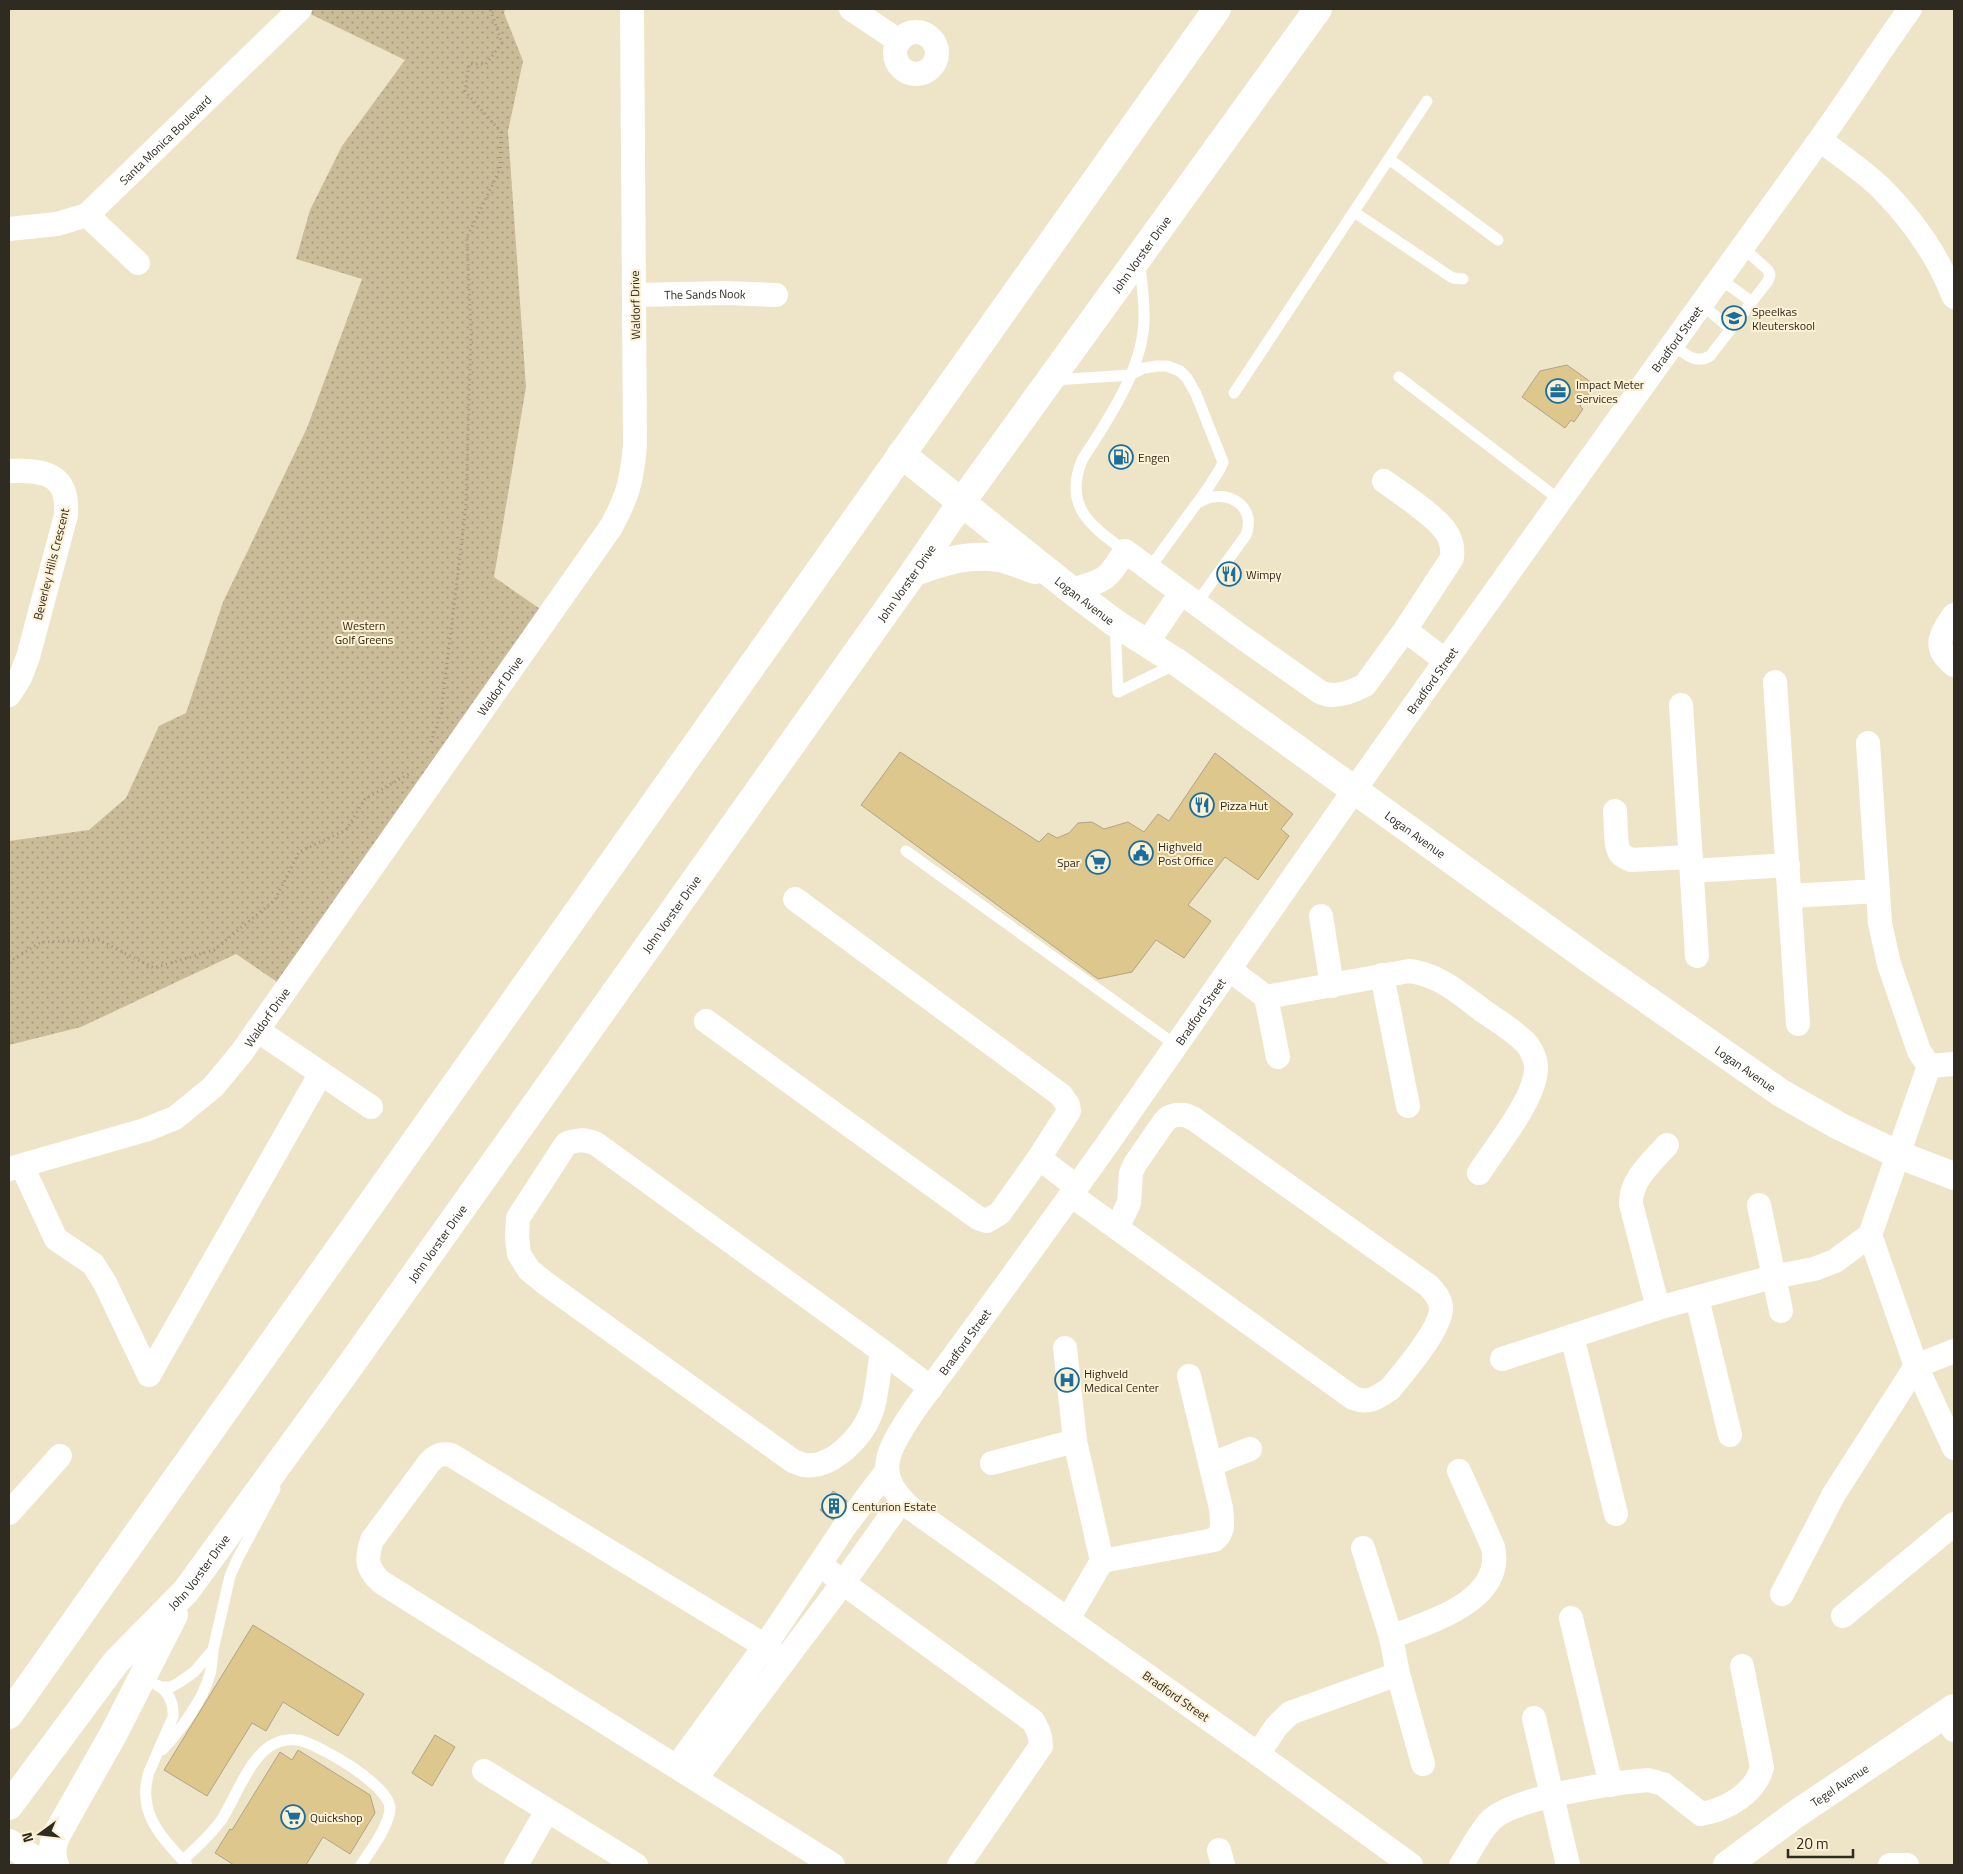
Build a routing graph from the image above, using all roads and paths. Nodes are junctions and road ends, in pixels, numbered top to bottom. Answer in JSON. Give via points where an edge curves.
{"nodes":[{"id":1,"x":300,"y":9,"type":"edge"},
{"id":2,"x":490,"y":9,"type":"edge"},
{"id":3,"x":632,"y":9,"type":"edge"},
{"id":4,"x":851,"y":9,"type":"edge"},
{"id":5,"x":1217,"y":9,"type":"edge"},
{"id":6,"x":1318,"y":9,"type":"edge"},
{"id":7,"x":1903,"y":11,"type":"edge"},
{"id":8,"x":899,"y":41,"type":"dead end"},
{"id":9,"x":1427,"y":101,"type":"dead end"},
{"id":10,"x":1820,"y":140,"type":"junction"},
{"id":11,"x":1389,"y":159,"type":"junction"},
{"id":12,"x":1354,"y":212,"type":"junction"},
{"id":13,"x":87,"y":215,"type":"junction"},
{"id":14,"x":9,"y":229,"type":"edge"},
{"id":15,"x":1498,"y":240,"type":"dead end"},
{"id":16,"x":1742,"y":247,"type":"junction"},
{"id":17,"x":1139,"y":256,"type":"junction"},
{"id":18,"x":138,"y":263,"type":"dead end"},
{"id":19,"x":1463,"y":278,"type":"dead end"},
{"id":20,"x":1719,"y":278,"type":"junction"},
{"id":21,"x":635,"y":295,"type":"junction"},
{"id":22,"x":776,"y":296,"type":"dead end"},
{"id":23,"x":1954,"y":297,"type":"edge"},
{"id":24,"x":1752,"y":302,"type":"junction"},
{"id":25,"x":1701,"y":304,"type":"junction"},
{"id":26,"x":1731,"y":329,"type":"junction"},
{"id":27,"x":1672,"y":344,"type":"junction"},
{"id":28,"x":1130,"y":375,"type":"junction"},
{"id":29,"x":1399,"y":377,"type":"dead end"},
{"id":30,"x":1049,"y":380,"type":"junction"},
{"id":31,"x":1234,"y":393,"type":"dead end"},
{"id":32,"x":901,"y":454,"type":"junction"},
{"id":33,"x":9,"y":471,"type":"edge"},
{"id":34,"x":1384,"y":481,"type":"dead end"},
{"id":35,"x":1561,"y":501,"type":"junction"},
{"id":36,"x":961,"y":503,"type":"junction"},
{"id":37,"x":1195,"y":506,"type":"junction"},
{"id":38,"x":1125,"y":551,"type":"junction"},
{"id":39,"x":1148,"y":569,"type":"junction"},
{"id":40,"x":914,"y":572,"type":"junction"},
{"id":41,"x":1062,"y":583,"type":"junction"},
{"id":42,"x":1189,"y":598,"type":"junction"},
{"id":43,"x":1954,"y":615,"type":"edge"},
{"id":44,"x":1115,"y":623,"type":"junction"},
{"id":45,"x":1405,"y":630,"type":"junction"},
{"id":46,"x":1147,"y":643,"type":"junction"},
{"id":47,"x":1446,"y":661,"type":"junction"},
{"id":48,"x":1178,"y":663,"type":"junction"},
{"id":49,"x":1954,"y":665,"type":"edge"},
{"id":50,"x":1775,"y":682,"type":"dead end"},
{"id":51,"x":9,"y":694,"type":"edge"},
{"id":52,"x":1681,"y":705,"type":"dead end"},
{"id":53,"x":1868,"y":743,"type":"dead end"},
{"id":54,"x":428,"y":748,"type":"dead end"},
{"id":55,"x":414,"y":770,"type":"dead end"},
{"id":56,"x":1354,"y":790,"type":"junction"},
{"id":57,"x":1615,"y":811,"type":"dead end"},
{"id":58,"x":906,"y":852,"type":"dead end"},
{"id":59,"x":1691,"y":864,"type":"junction"},
{"id":60,"x":1788,"y":865,"type":"junction"},
{"id":61,"x":1878,"y":891,"type":"junction"},
{"id":62,"x":1790,"y":896,"type":"junction"},
{"id":63,"x":795,"y":900,"type":"dead end"},
{"id":64,"x":1321,"y":916,"type":"dead end"},
{"id":65,"x":1696,"y":956,"type":"dead end"},
{"id":66,"x":9,"y":962,"type":"edge"},
{"id":67,"x":1230,"y":970,"type":"junction"},
{"id":68,"x":1382,"y":976,"type":"junction"},
{"id":69,"x":1332,"y":986,"type":"junction"},
{"id":70,"x":1266,"y":997,"type":"junction"},
{"id":71,"x":706,"y":1021,"type":"dead end"},
{"id":72,"x":1798,"y":1024,"type":"dead end"},
{"id":73,"x":257,"y":1030,"type":"junction"},
{"id":74,"x":1177,"y":1046,"type":"junction"},
{"id":75,"x":1278,"y":1057,"type":"dead end"},
{"id":76,"x":1954,"y":1064,"type":"edge"},
{"id":77,"x":1929,"y":1066,"type":"junction"},
{"id":78,"x":321,"y":1074,"type":"junction"},
{"id":79,"x":1408,"y":1106,"type":"dead end"},
{"id":80,"x":371,"y":1107,"type":"dead end"},
{"id":81,"x":1667,"y":1145,"type":"dead end"},
{"id":82,"x":1897,"y":1154,"type":"junction"},
{"id":83,"x":1039,"y":1158,"type":"junction"},
{"id":84,"x":15,"y":1168,"type":"edge"},
{"id":85,"x":1478,"y":1173,"type":"dead end"},
{"id":86,"x":1954,"y":1176,"type":"edge"},
{"id":87,"x":1074,"y":1191,"type":"junction"},
{"id":88,"x":1759,"y":1205,"type":"dead end"},
{"id":89,"x":1117,"y":1228,"type":"junction"},
{"id":90,"x":1870,"y":1235,"type":"junction"},
{"id":91,"x":1773,"y":1277,"type":"junction"},
{"id":92,"x":1697,"y":1298,"type":"junction"},
{"id":93,"x":1658,"y":1308,"type":"junction"},
{"id":94,"x":1780,"y":1311,"type":"dead end"},
{"id":95,"x":1572,"y":1336,"type":"junction"},
{"id":96,"x":1065,"y":1348,"type":"dead end"},
{"id":97,"x":882,"y":1351,"type":"junction"},
{"id":98,"x":1954,"y":1351,"type":"edge"},
{"id":99,"x":1502,"y":1359,"type":"dead end"},
{"id":100,"x":1916,"y":1366,"type":"junction"},
{"id":101,"x":1190,"y":1376,"type":"dead end"},
{"id":102,"x":931,"y":1388,"type":"junction"},
{"id":103,"x":1730,"y":1435,"type":"dead end"},
{"id":104,"x":1952,"y":1435,"type":"edge"},
{"id":105,"x":1076,"y":1441,"type":"junction"},
{"id":106,"x":1250,"y":1449,"type":"dead end"},
{"id":107,"x":60,"y":1456,"type":"dead end"},
{"id":108,"x":992,"y":1463,"type":"dead end"},
{"id":109,"x":1212,"y":1464,"type":"junction"},
{"id":110,"x":273,"y":1469,"type":"junction"},
{"id":111,"x":1459,"y":1471,"type":"dead end"},
{"id":112,"x":886,"y":1472,"type":"junction"},
{"id":113,"x":902,"y":1500,"type":"junction"},
{"id":114,"x":9,"y":1513,"type":"edge"},
{"id":115,"x":1616,"y":1514,"type":"dead end"},
{"id":116,"x":1954,"y":1524,"type":"edge"},
{"id":117,"x":1363,"y":1548,"type":"dead end"},
{"id":118,"x":1102,"y":1562,"type":"junction"},
{"id":119,"x":820,"y":1564,"type":"junction"},
{"id":120,"x":843,"y":1583,"type":"junction"},
{"id":121,"x":186,"y":1591,"type":"junction"},
{"id":122,"x":1782,"y":1594,"type":"dead end"},
{"id":123,"x":1843,"y":1616,"type":"dead end"},
{"id":124,"x":1571,"y":1618,"type":"dead end"},
{"id":125,"x":1068,"y":1619,"type":"junction"},
{"id":126,"x":1391,"y":1637,"type":"junction"},
{"id":127,"x":765,"y":1646,"type":"junction"},
{"id":128,"x":213,"y":1650,"type":"junction"},
{"id":129,"x":784,"y":1661,"type":"junction"},
{"id":130,"x":116,"y":1662,"type":"junction"},
{"id":131,"x":1742,"y":1666,"type":"dead end"},
{"id":132,"x":1398,"y":1674,"type":"junction"},
{"id":133,"x":151,"y":1682,"type":"junction"},
{"id":134,"x":9,"y":1714,"type":"edge"},
{"id":135,"x":1534,"y":1718,"type":"dead end"},
{"id":136,"x":1951,"y":1718,"type":"edge"},
{"id":137,"x":1258,"y":1754,"type":"junction"},
{"id":138,"x":156,"y":1757,"type":"junction"},
{"id":139,"x":1422,"y":1764,"type":"dead end"},
{"id":140,"x":484,"y":1771,"type":"dead end"},
{"id":141,"x":686,"y":1772,"type":"junction"},
{"id":142,"x":1611,"y":1785,"type":"junction"},
{"id":143,"x":1552,"y":1795,"type":"junction"},
{"id":144,"x":9,"y":1806,"type":"edge"},
{"id":145,"x":548,"y":1811,"type":"junction"},
{"id":146,"x":9,"y":1843,"type":"edge"},
{"id":147,"x":185,"y":1863,"type":"edge"},
{"id":148,"x":42,"y":1865,"type":"edge"},
{"id":149,"x":55,"y":1865,"type":"edge"},
{"id":150,"x":361,"y":1865,"type":"edge"},
{"id":151,"x":516,"y":1865,"type":"edge"},
{"id":152,"x":636,"y":1865,"type":"edge"},
{"id":153,"x":833,"y":1865,"type":"edge"},
{"id":154,"x":959,"y":1865,"type":"edge"},
{"id":155,"x":1411,"y":1865,"type":"edge"},
{"id":156,"x":1461,"y":1865,"type":"edge"},
{"id":157,"x":1568,"y":1865,"type":"edge"},
{"id":158,"x":1727,"y":1865,"type":"edge"},
{"id":159,"x":1890,"y":1865,"type":"edge"},
{"id":160,"x":1907,"y":1865,"type":"edge"}],
"edges":[{"from":1,"to":13,"type":"street","name":"Santa Monica Boulevard"},
{"from":2,"to":54,"type":"path","via":[[502,43],[486,64],[469,64],[465,91],[501,132],[500,169],[467,237],[471,331],[466,506],[441,713]]},
{"from":3,"to":21,"type":"street","name":"Waldorf Drive"},
{"from":4,"to":8,"type":"street"},
{"from":5,"to":32,"type":"main road"},
{"from":6,"to":17,"type":"main road","name":"John Vorster Drive"},
{"from":7,"to":10,"type":"street","name":"Bradford Street"},
{"from":9,"to":11,"type":"lane"},
{"from":10,"to":16,"type":"street","name":"Bradford Street"},
{"from":10,"to":23,"type":"street","via":[[1879,187],[1905,215],[1934,254]]},
{"from":11,"to":12,"type":"lane"},
{"from":11,"to":15,"type":"lane"},
{"from":12,"to":19,"type":"lane","via":[[1448,275]]},
{"from":12,"to":31,"type":"lane"},
{"from":13,"to":14,"type":"street","name":"Santa Monica Boulevard","via":[[57,224]]},
{"from":13,"to":18,"type":"street"},
{"from":16,"to":20,"type":"street","name":"Bradford Street"},
{"from":16,"to":24,"type":"lane","via":[[1770,275]]},
{"from":17,"to":28,"type":"lane","via":[[1145,314],[1139,353]]},
{"from":17,"to":30,"type":"main road","name":"John Vorster Drive"},
{"from":20,"to":24,"type":"lane"},
{"from":20,"to":25,"type":"street","name":"Bradford Street"},
{"from":21,"to":22,"type":"street","name":"The Sands Nook","via":[[725,293]]},
{"from":21,"to":73,"type":"street","name":"Waldorf Drive","via":[[635,445],[632,476],[624,502],[611,527]]},
{"from":24,"to":26,"type":"lane"},
{"from":25,"to":26,"type":"lane"},
{"from":25,"to":27,"type":"street","name":"Bradford Street"},
{"from":26,"to":27,"type":"lane","via":[[1704,360],[1692,359]]},
{"from":27,"to":35,"type":"street","name":"Bradford Street"},
{"from":28,"to":30,"type":"lane"},
{"from":28,"to":37,"type":"lane","via":[[1144,368],[1167,366],[1180,371],[1196,394],[1223,462]]},
{"from":28,"to":38,"type":"lane","via":[[1122,395],[1082,460],[1075,480],[1075,490],[1085,518]]},
{"from":29,"to":35,"type":"lane"},
{"from":30,"to":36,"type":"main road","name":"John Vorster Drive"},
{"from":32,"to":36,"type":"main road","name":"Logan Avenue"},
{"from":32,"to":134,"type":"main road"},
{"from":33,"to":51,"type":"street","name":"Beverley Hills Crescent","via":[[42,472],[56,479],[67,501],[28,657]]},
{"from":34,"to":45,"type":"street","via":[[1437,522],[1446,532],[1452,551],[1452,558]]},
{"from":35,"to":47,"type":"street","name":"Bradford Street"},
{"from":36,"to":40,"type":"main road","name":"John Vorster Drive"},
{"from":36,"to":41,"type":"main road","name":"Logan Avenue"},
{"from":37,"to":39,"type":"lane"},
{"from":37,"to":42,"type":"lane","via":[[1205,498],[1229,498],[1244,509],[1250,526],[1246,535]]},
{"from":38,"to":39,"type":"street"},
{"from":38,"to":41,"type":"street","via":[[1105,579]]},
{"from":39,"to":42,"type":"street"},
{"from":40,"to":41,"type":"main road","via":[[956,558],[977,556],[1000,558]]},
{"from":40,"to":110,"type":"main road","name":"John Vorster Drive"},
{"from":41,"to":44,"type":"main road","name":"Logan Avenue"},
{"from":42,"to":45,"type":"street","via":[[1327,695],[1345,693],[1365,685]]},
{"from":42,"to":46,"type":"street"},
{"from":43,"to":49,"type":"street","via":[[1943,630],[1940,646]]},
{"from":44,"to":46,"type":"main road","name":"Logan Avenue"},
{"from":44,"to":48,"type":"lane","via":[[1118,692]]},
{"from":45,"to":47,"type":"street"},
{"from":46,"to":48,"type":"main road","name":"Logan Avenue"},
{"from":47,"to":56,"type":"street","name":"Bradford Street"},
{"from":48,"to":56,"type":"main road","name":"Logan Avenue"},
{"from":50,"to":60,"type":"street"},
{"from":52,"to":59,"type":"street"},
{"from":53,"to":61,"type":"street"},
{"from":55,"to":66,"type":"path","via":[[365,799],[346,830],[299,852],[275,900],[214,950],[154,968],[99,940],[41,942]]},
{"from":56,"to":67,"type":"street","name":"Bradford Street"},
{"from":56,"to":82,"type":"main road","name":"Logan Avenue","via":[[1781,1092],[1839,1126]]},
{"from":57,"to":59,"type":"street","via":[[1620,854],[1631,860]]},
{"from":58,"to":74,"type":"lane"},
{"from":59,"to":60,"type":"street"},
{"from":59,"to":65,"type":"street"},
{"from":60,"to":62,"type":"street"},
{"from":61,"to":62,"type":"street"},
{"from":61,"to":77,"type":"street","via":[[1880,923],[1889,964],[1919,1051]]},
{"from":62,"to":72,"type":"street"},
{"from":63,"to":83,"type":"street","via":[[1061,1095],[1069,1111]]},
{"from":64,"to":69,"type":"street"},
{"from":67,"to":70,"type":"street"},
{"from":67,"to":74,"type":"street","name":"Bradford Street"},
{"from":68,"to":69,"type":"street"},
{"from":68,"to":79,"type":"street"},
{"from":68,"to":85,"type":"street","via":[[1421,972],[1447,984],[1526,1043],[1535,1059],[1535,1081],[1529,1095]]},
{"from":69,"to":70,"type":"street"},
{"from":70,"to":75,"type":"street"},
{"from":71,"to":83,"type":"street","via":[[978,1218],[987,1221],[1000,1213]]},
{"from":73,"to":78,"type":"street"},
{"from":73,"to":84,"type":"street","name":"Waldorf Drive","via":[[212,1087],[175,1118],[145,1130]]},
{"from":74,"to":87,"type":"street","name":"Bradford Street"},
{"from":76,"to":77,"type":"street"},
{"from":77,"to":82,"type":"street"},
{"from":78,"to":80,"type":"street"},
{"from":78,"to":84,"type":"street","via":[[149,1375],[105,1283],[92,1264],[56,1240]]},
{"from":81,"to":93,"type":"street","via":[[1637,1179],[1630,1194]]},
{"from":82,"to":86,"type":"main road","name":"Logan Avenue"},
{"from":82,"to":90,"type":"street"},
{"from":83,"to":87,"type":"street"},
{"from":87,"to":89,"type":"street"},
{"from":87,"to":102,"type":"street","name":"Bradford Street"},
{"from":88,"to":91,"type":"street"},
{"from":89,"to":89,"type":"street","via":[[1129,1203],[1131,1172],[1135,1164],[1169,1117],[1186,1115],[1429,1286],[1441,1305],[1440,1317],[1435,1329],[1390,1389],[1371,1400],[1360,1401]]},
{"from":90,"to":91,"type":"street","via":[[1834,1261],[1814,1269]]},
{"from":90,"to":100,"type":"street"},
{"from":91,"to":92,"type":"street"},
{"from":91,"to":94,"type":"street"},
{"from":92,"to":93,"type":"street"},
{"from":92,"to":103,"type":"street"},
{"from":93,"to":95,"type":"street"},
{"from":95,"to":99,"type":"street"},
{"from":95,"to":115,"type":"street"},
{"from":96,"to":105,"type":"street"},
{"from":97,"to":97,"type":"street","via":[[872,1413],[861,1431],[838,1455],[825,1462],[805,1465],[793,1461],[529,1270],[520,1254],[518,1218],[566,1144],[582,1140],[595,1143]]},
{"from":97,"to":102,"type":"street"},
{"from":98,"to":100,"type":"street"},
{"from":100,"to":104,"type":"street"},
{"from":100,"to":122,"type":"street","via":[[1834,1494]]},
{"from":101,"to":109,"type":"street"},
{"from":102,"to":112,"type":"street","name":"Bradford Street","via":[[891,1446]]},
{"from":105,"to":108,"type":"street"},
{"from":105,"to":118,"type":"street"},
{"from":106,"to":109,"type":"street"},
{"from":107,"to":114,"type":"street"},
{"from":109,"to":118,"type":"street","via":[[1223,1527],[1217,1538]]},
{"from":110,"to":121,"type":"main road","name":"John Vorster Drive"},
{"from":110,"to":128,"type":"lane","via":[[276,1488],[233,1570]]},
{"from":111,"to":126,"type":"street","via":[[1493,1547],[1494,1570],[1489,1580],[1456,1611]]},
{"from":112,"to":113,"type":"street","name":"Bradford Street","via":[[892,1488]]},
{"from":112,"to":119,"type":"street"},
{"from":113,"to":120,"type":"street"},
{"from":113,"to":125,"type":"street","name":"Bradford Street"},
{"from":116,"to":123,"type":"street"},
{"from":117,"to":126,"type":"street"},
{"from":118,"to":125,"type":"street"},
{"from":119,"to":120,"type":"street"},
{"from":119,"to":127,"type":"street"},
{"from":120,"to":129,"type":"street"},
{"from":120,"to":154,"type":"street","via":[[1032,1721],[1041,1737],[1041,1746]]},
{"from":121,"to":130,"type":"main road","name":"John Vorster Drive"},
{"from":121,"to":133,"type":"main road"},
{"from":124,"to":142,"type":"street"},
{"from":125,"to":137,"type":"street","name":"Bradford Street"},
{"from":126,"to":132,"type":"street"},
{"from":127,"to":129,"type":"street"},
{"from":127,"to":141,"type":"street"},
{"from":127,"to":141,"type":"street","via":[[451,1455],[436,1456],[372,1540],[368,1564],[381,1582]]},
{"from":128,"to":133,"type":"lane","via":[[194,1672],[180,1682],[170,1687]]},
{"from":128,"to":138,"type":"lane","via":[[210,1675],[195,1706],[173,1739]]},
{"from":129,"to":141,"type":"street"},
{"from":130,"to":133,"type":"lane"},
{"from":130,"to":144,"type":"main road","name":"John Vorster Drive"},
{"from":131,"to":142,"type":"street","via":[[1762,1767],[1760,1775],[1741,1797],[1726,1807],[1702,1814],[1663,1784],[1641,1781]]},
{"from":132,"to":137,"type":"street","via":[[1290,1713]]},
{"from":132,"to":139,"type":"street"},
{"from":133,"to":138,"type":"lane","via":[[171,1700],[174,1710]]},
{"from":133,"to":149,"type":"main road","via":[[114,1733],[57,1834],[52,1844]]},
{"from":135,"to":143,"type":"street"},
{"from":136,"to":158,"type":"main road","name":"Tegel Avenue","via":[[1803,1809]]},
{"from":137,"to":155,"type":"street","name":"Bradford Street"},
{"from":138,"to":147,"type":"lane","via":[[146,1780],[148,1807],[157,1831]]},
{"from":140,"to":145,"type":"street"},
{"from":141,"to":153,"type":"street"},
{"from":142,"to":143,"type":"street"},
{"from":143,"to":156,"type":"street","via":[[1507,1810],[1490,1820]]},
{"from":143,"to":157,"type":"street"},
{"from":145,"to":151,"type":"street"},
{"from":145,"to":152,"type":"street"},
{"from":146,"to":148,"type":"main road"},
{"from":147,"to":150,"type":"lane","via":[[214,1831],[248,1771],[269,1747],[276,1742],[296,1739],[349,1765],[377,1786],[389,1802],[390,1810],[384,1826]]},
{"from":159,"to":160,"type":"street"}]}
